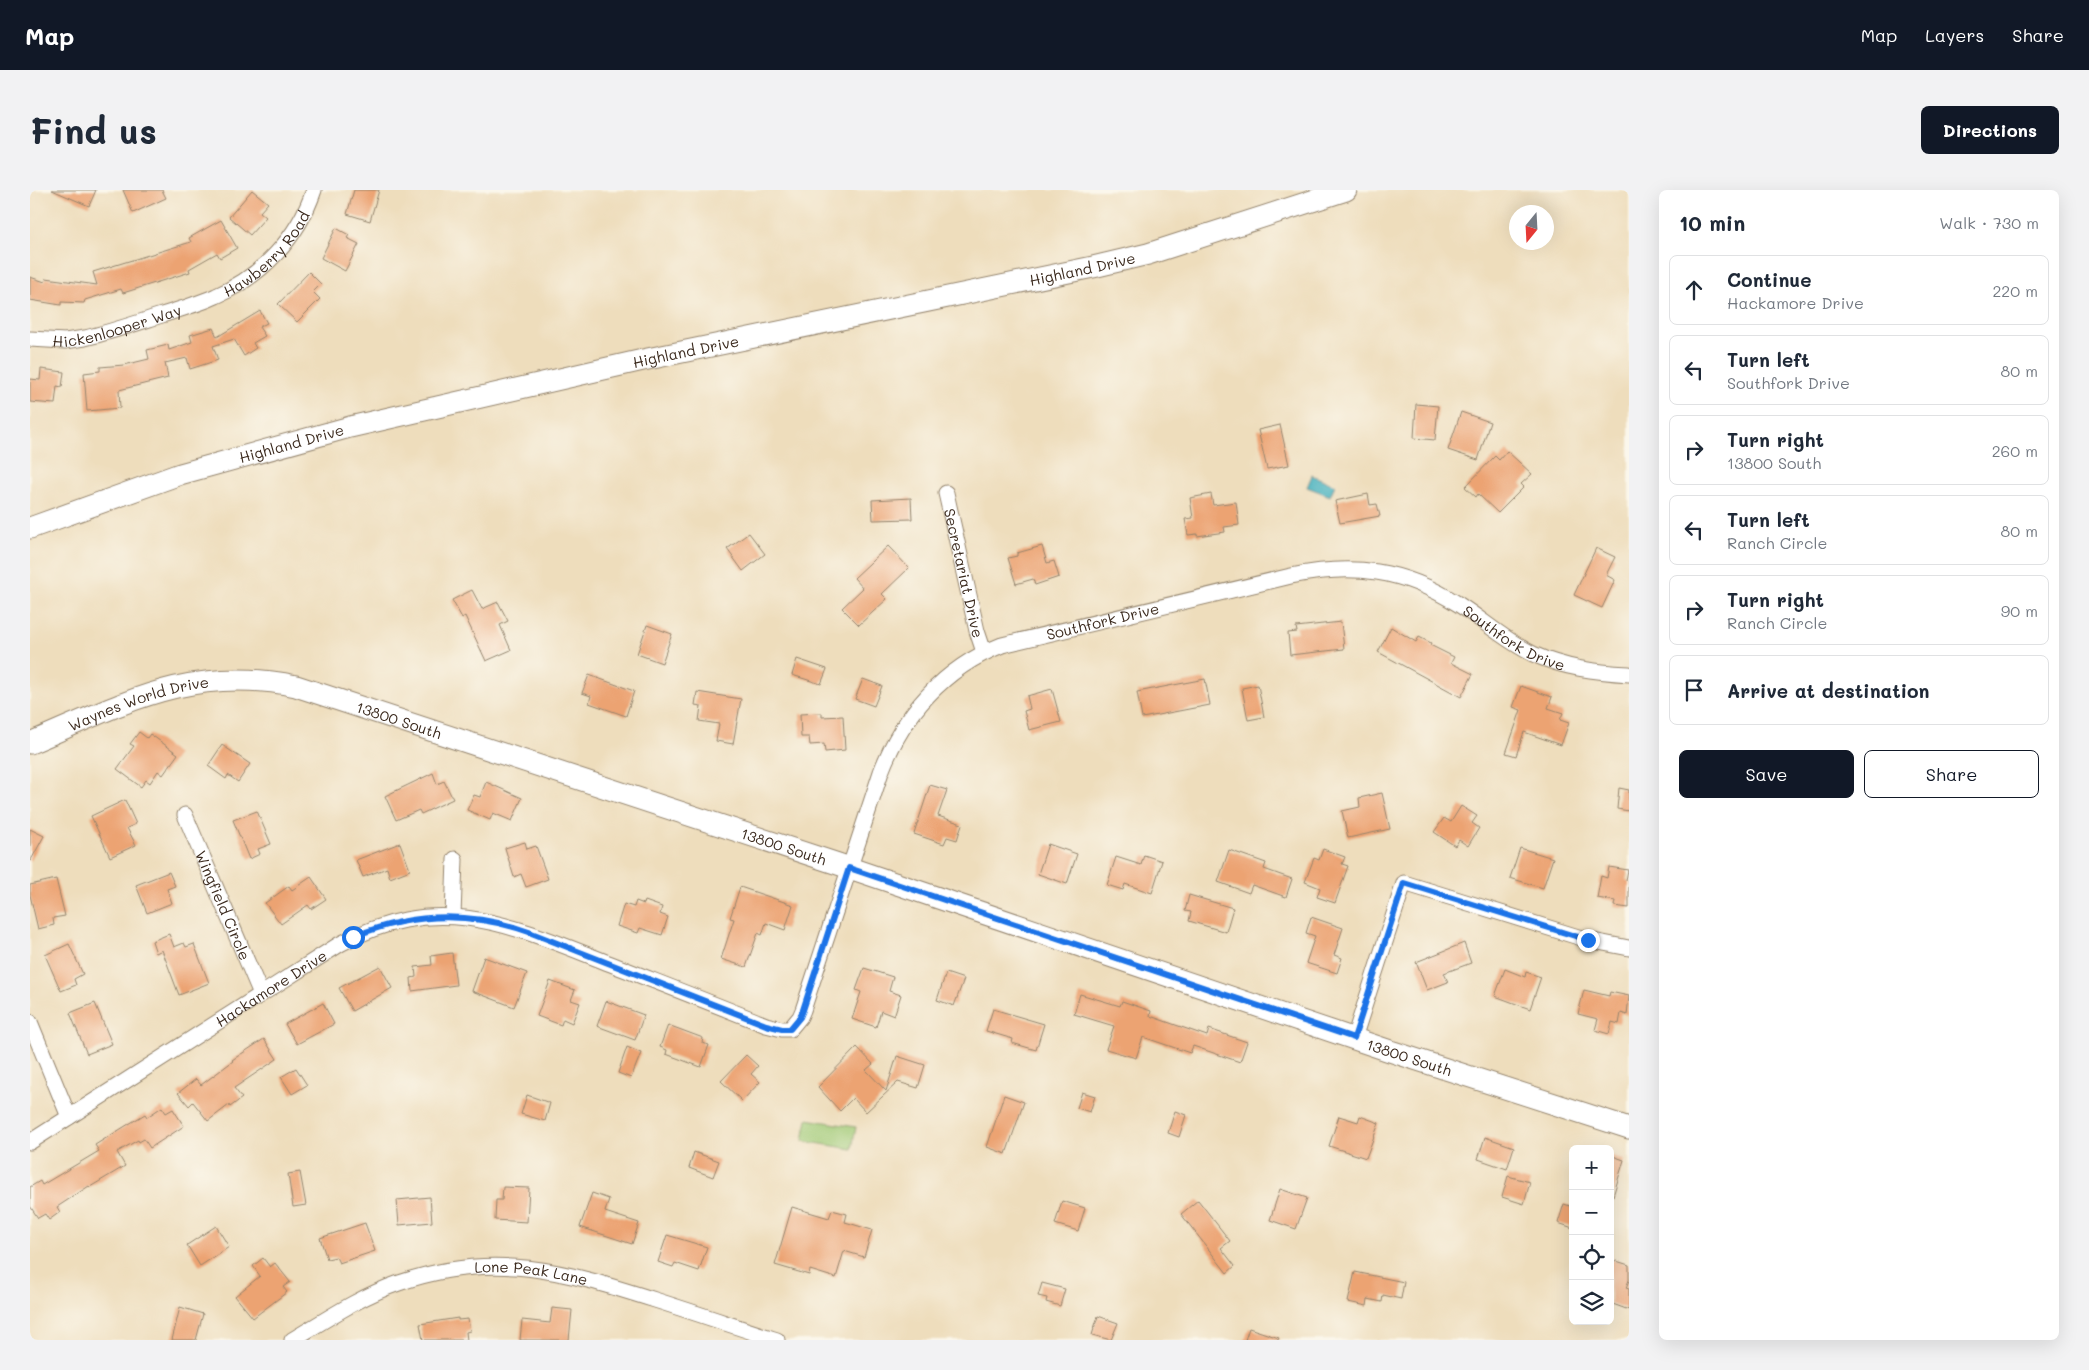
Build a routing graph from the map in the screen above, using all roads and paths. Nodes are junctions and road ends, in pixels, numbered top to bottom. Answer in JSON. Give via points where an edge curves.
{"nodes":[{"id":1,"x":314,"y":190,"type":"edge"},
{"id":2,"x":1346,"y":190,"type":"edge"},
{"id":3,"x":202,"y":302,"type":"joint"},
{"id":4,"x":30,"y":339,"type":"edge"},
{"id":5,"x":946,"y":494,"type":"dead end"},
{"id":6,"x":30,"y":528,"type":"edge"},
{"id":7,"x":984,"y":652,"type":"junction"},
{"id":8,"x":1629,"y":673,"type":"edge"},
{"id":9,"x":251,"y":679,"type":"joint"},
{"id":10,"x":30,"y":743,"type":"edge"},
{"id":11,"x":185,"y":814,"type":"dead end"},
{"id":12,"x":455,"y":859,"type":"dead end"},
{"id":13,"x":849,"y":868,"type":"junction"},
{"id":14,"x":453,"y":916,"type":"junction"},
{"id":15,"x":1629,"y":948,"type":"edge"},
{"id":16,"x":261,"y":994,"type":"junction"},
{"id":17,"x":30,"y":1022,"type":"edge"},
{"id":18,"x":790,"y":1029,"type":"joint"},
{"id":19,"x":1354,"y":1038,"type":"junction"},
{"id":20,"x":70,"y":1117,"type":"junction"},
{"id":21,"x":1629,"y":1128,"type":"edge"},
{"id":22,"x":30,"y":1142,"type":"edge"},
{"id":23,"x":292,"y":1340,"type":"edge"},
{"id":24,"x":777,"y":1340,"type":"edge"}],
"edges":[{"from":1,"to":3,"type":"street","name":"Hawberry Road","via":[[296,229],[266,264],[242,283]]},
{"from":2,"to":6,"type":"main road","name":"Highland Drive","via":[[1121,260],[662,356],[340,429],[180,474]]},
{"from":3,"to":4,"type":"street","name":"Hickenlooper Way","via":[[85,338],[65,341]]},
{"from":5,"to":7,"type":"street","name":"Secretariat Drive"},
{"from":7,"to":8,"type":"street","name":"Southfork Drive","via":[[1022,640],[1291,576],[1355,569],[1395,576],[1436,591],[1516,644],[1552,661],[1593,672]]},
{"from":7,"to":13,"type":"street","name":"Southfork Drive","via":[[937,685],[904,725],[887,756]]},
{"from":9,"to":10,"type":"main road","name":"Waynes World Drive","via":[[205,681],[160,690]]},
{"from":9,"to":13,"type":"main road","name":"13800 South","via":[[311,690]]},
{"from":11,"to":16,"type":"street","name":"Wingfield Circle"},
{"from":12,"to":14,"type":"street"},
{"from":13,"to":18,"type":"street","name":"Southfork Drive","via":[[803,1010]]},
{"from":13,"to":19,"type":"main road","name":"13800 South"},
{"from":14,"to":16,"type":"street","name":"Hackamore Drive","via":[[399,922],[367,931],[340,944]]},
{"from":14,"to":18,"type":"street","name":"Hackamore Drive","via":[[517,928],[766,1025]]},
{"from":15,"to":19,"type":"street","via":[[1588,940],[1404,883]]},
{"from":16,"to":20,"type":"street","name":"Hackamore Drive"},
{"from":17,"to":20,"type":"street"},
{"from":19,"to":21,"type":"main road","name":"13800 South"},
{"from":20,"to":22,"type":"street","name":"Hackamore Drive"},
{"from":23,"to":24,"type":"street","name":"Lone Peak Lane","via":[[356,1302],[398,1283],[441,1271],[503,1266],[579,1276]]}]}
